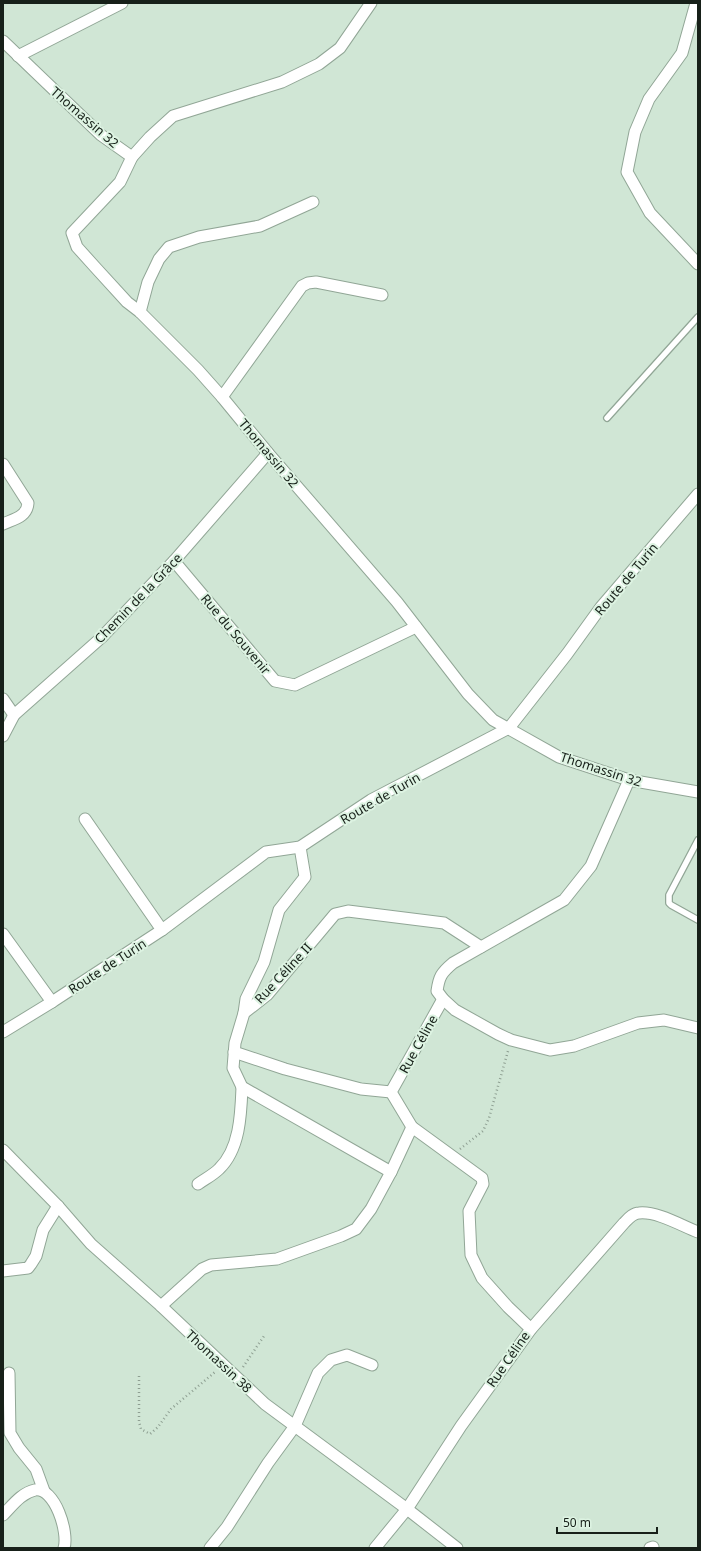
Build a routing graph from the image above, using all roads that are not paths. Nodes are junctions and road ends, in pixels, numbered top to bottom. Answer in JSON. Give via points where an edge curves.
{"nodes":[{"id":1,"x":122,"y":3,"type":"edge"},
{"id":2,"x":371,"y":3,"type":"edge"},
{"id":3,"x":696,"y":3,"type":"edge"},
{"id":4,"x":3,"y":41,"type":"edge"},
{"id":5,"x":18,"y":56,"type":"junction"},
{"id":6,"x":132,"y":157,"type":"junction"},
{"id":7,"x":313,"y":202,"type":"dead end"},
{"id":8,"x":698,"y":264,"type":"edge"},
{"id":9,"x":382,"y":295,"type":"dead end"},
{"id":10,"x":140,"y":312,"type":"junction"},
{"id":11,"x":698,"y":317,"type":"edge"},
{"id":12,"x":222,"y":397,"type":"junction"},
{"id":13,"x":607,"y":418,"type":"dead end"},
{"id":14,"x":268,"y":453,"type":"junction"},
{"id":15,"x":3,"y":464,"type":"edge"},
{"id":16,"x":698,"y":494,"type":"edge"},
{"id":17,"x":3,"y":524,"type":"edge"},
{"id":18,"x":174,"y":561,"type":"junction"},
{"id":19,"x":416,"y":627,"type":"junction"},
{"id":20,"x":3,"y":699,"type":"edge"},
{"id":21,"x":14,"y":715,"type":"junction"},
{"id":22,"x":509,"y":728,"type":"junction"},
{"id":23,"x":3,"y":736,"type":"edge"},
{"id":24,"x":629,"y":780,"type":"junction"},
{"id":25,"x":698,"y":792,"type":"edge"},
{"id":26,"x":85,"y":819,"type":"dead end"},
{"id":27,"x":698,"y":840,"type":"edge"},
{"id":28,"x":300,"y":847,"type":"junction"},
{"id":29,"x":698,"y":920,"type":"edge"},
{"id":30,"x":162,"y":930,"type":"junction"},
{"id":31,"x":3,"y":934,"type":"edge"},
{"id":32,"x":481,"y":947,"type":"junction"},
{"id":33,"x":443,"y":999,"type":"junction"},
{"id":34,"x":52,"y":1002,"type":"junction"},
{"id":35,"x":244,"y":1013,"type":"junction"},
{"id":36,"x":698,"y":1028,"type":"edge"},
{"id":37,"x":3,"y":1032,"type":"edge"},
{"id":38,"x":234,"y":1052,"type":"junction"},
{"id":39,"x":242,"y":1086,"type":"junction"},
{"id":40,"x":391,"y":1092,"type":"junction"},
{"id":41,"x":412,"y":1126,"type":"junction"},
{"id":42,"x":3,"y":1150,"type":"edge"},
{"id":43,"x":391,"y":1172,"type":"junction"},
{"id":44,"x":198,"y":1184,"type":"dead end"},
{"id":45,"x":58,"y":1206,"type":"junction"},
{"id":46,"x":698,"y":1232,"type":"edge"},
{"id":47,"x":3,"y":1271,"type":"edge"},
{"id":48,"x":161,"y":1306,"type":"junction"},
{"id":49,"x":531,"y":1329,"type":"junction"},
{"id":50,"x":372,"y":1365,"type":"dead end"},
{"id":51,"x":9,"y":1373,"type":"dead end"},
{"id":52,"x":296,"y":1426,"type":"junction"},
{"id":53,"x":44,"y":1491,"type":"junction"},
{"id":54,"x":407,"y":1509,"type":"junction"},
{"id":55,"x":3,"y":1515,"type":"edge"},
{"id":56,"x":64,"y":1548,"type":"edge"},
{"id":57,"x":210,"y":1548,"type":"edge"},
{"id":58,"x":375,"y":1548,"type":"edge"},
{"id":59,"x":457,"y":1548,"type":"edge"}],
"edges":[{"from":1,"to":5,"type":"street"},
{"from":2,"to":6,"type":"street","via":[[340,48],[319,64],[282,82],[174,116]]},
{"from":3,"to":8,"type":"street","via":[[682,53],[649,99],[635,132],[627,172],[650,213]]},
{"from":4,"to":5,"type":"street","name":"Thomassin 32"},
{"from":5,"to":6,"type":"street","name":"Thomassin 32","via":[[101,135]]},
{"from":6,"to":10,"type":"street","name":"Thomassin 32","via":[[120,182],[72,233],[77,247],[127,302]]},
{"from":7,"to":10,"type":"street","via":[[260,226],[199,237],[170,247],[159,259],[148,282]]},
{"from":9,"to":12,"type":"street","via":[[316,282],[302,286]]},
{"from":10,"to":12,"type":"street","name":"Thomassin 32"},
{"from":11,"to":13,"type":"lane"},
{"from":12,"to":14,"type":"street","name":"Thomassin 32"},
{"from":14,"to":18,"type":"street","name":"Chemin de la Grâce"},
{"from":14,"to":19,"type":"street","name":"Thomassin 32","via":[[398,602]]},
{"from":15,"to":17,"type":"street","via":[[28,502],[28,510]]},
{"from":16,"to":22,"type":"street","name":"Route de Turin","via":[[601,607]]},
{"from":18,"to":19,"type":"street","name":"Rue du Souvenir","via":[[276,681],[283,684],[294,685]]},
{"from":18,"to":21,"type":"street","name":"Chemin de la Grâce","via":[[102,637]]},
{"from":19,"to":22,"type":"street","name":"Thomassin 32","via":[[468,694],[493,720]]},
{"from":20,"to":21,"type":"street"},
{"from":21,"to":23,"type":"street","name":"Chemin de la Grâce"},
{"from":22,"to":24,"type":"street","name":"Thomassin 32","via":[[559,757]]},
{"from":22,"to":28,"type":"street","name":"Route de Turin","via":[[371,800]]},
{"from":24,"to":25,"type":"street","name":"Thomassin 32"},
{"from":24,"to":32,"type":"street","name":"Rue Céline","via":[[591,866],[564,900]]},
{"from":26,"to":30,"type":"street"},
{"from":27,"to":29,"type":"lane","via":[[669,895],[671,905]]},
{"from":28,"to":30,"type":"street","name":"Route de Turin","via":[[266,852]]},
{"from":28,"to":35,"type":"street","via":[[305,877],[278,910],[264,962],[246,999]]},
{"from":30,"to":34,"type":"street","name":"Route de Turin"},
{"from":31,"to":34,"type":"street"},
{"from":32,"to":33,"type":"street","name":"Rue Céline","via":[[442,971],[437,991]]},
{"from":32,"to":35,"type":"street","name":"Rue Céline II","via":[[444,923],[348,911],[336,914],[267,995]]},
{"from":33,"to":36,"type":"street","name":"Rue Céline","via":[[478,1024],[511,1040],[550,1050],[574,1046],[638,1023],[664,1020]]},
{"from":33,"to":40,"type":"street","name":"Rue Céline"},
{"from":34,"to":37,"type":"street","name":"Route de Turin"},
{"from":35,"to":38,"type":"street","name":"Rue Céline II"},
{"from":38,"to":39,"type":"street","name":"Rue Céline II","via":[[233,1068]]},
{"from":38,"to":40,"type":"street","via":[[285,1069],[361,1089]]},
{"from":39,"to":43,"type":"street"},
{"from":39,"to":44,"type":"street","via":[[241,1120],[228,1157],[219,1169]]},
{"from":40,"to":41,"type":"street","name":"Rue Céline"},
{"from":41,"to":43,"type":"street"},
{"from":41,"to":49,"type":"street","name":"Rue Céline","via":[[482,1178],[483,1184],[469,1210],[471,1255],[482,1278]]},
{"from":42,"to":45,"type":"street","name":"Thomassin 38"},
{"from":43,"to":48,"type":"street","via":[[371,1209],[356,1229],[277,1259],[211,1265],[202,1269]]},
{"from":45,"to":47,"type":"street","via":[[43,1230],[36,1256],[28,1268]]},
{"from":45,"to":48,"type":"street","name":"Thomassin 38","via":[[91,1244]]},
{"from":46,"to":49,"type":"street","via":[[657,1215],[639,1212],[632,1216]]},
{"from":48,"to":52,"type":"street","name":"Thomassin 38","via":[[265,1404]]},
{"from":49,"to":54,"type":"street","name":"Rue Céline","via":[[461,1426]]},
{"from":50,"to":52,"type":"street","via":[[347,1355],[331,1360],[318,1373]]},
{"from":51,"to":53,"type":"street","via":[[10,1433],[36,1469]]},
{"from":52,"to":54,"type":"street","name":"Thomassin 38"},
{"from":52,"to":57,"type":"street"},
{"from":53,"to":55,"type":"street","via":[[35,1490],[23,1495]]},
{"from":53,"to":56,"type":"street","via":[[54,1502],[62,1521],[66,1542]]},
{"from":54,"to":58,"type":"street","name":"Rue Céline"},
{"from":54,"to":59,"type":"street","name":"Thomassin 38"}]}
